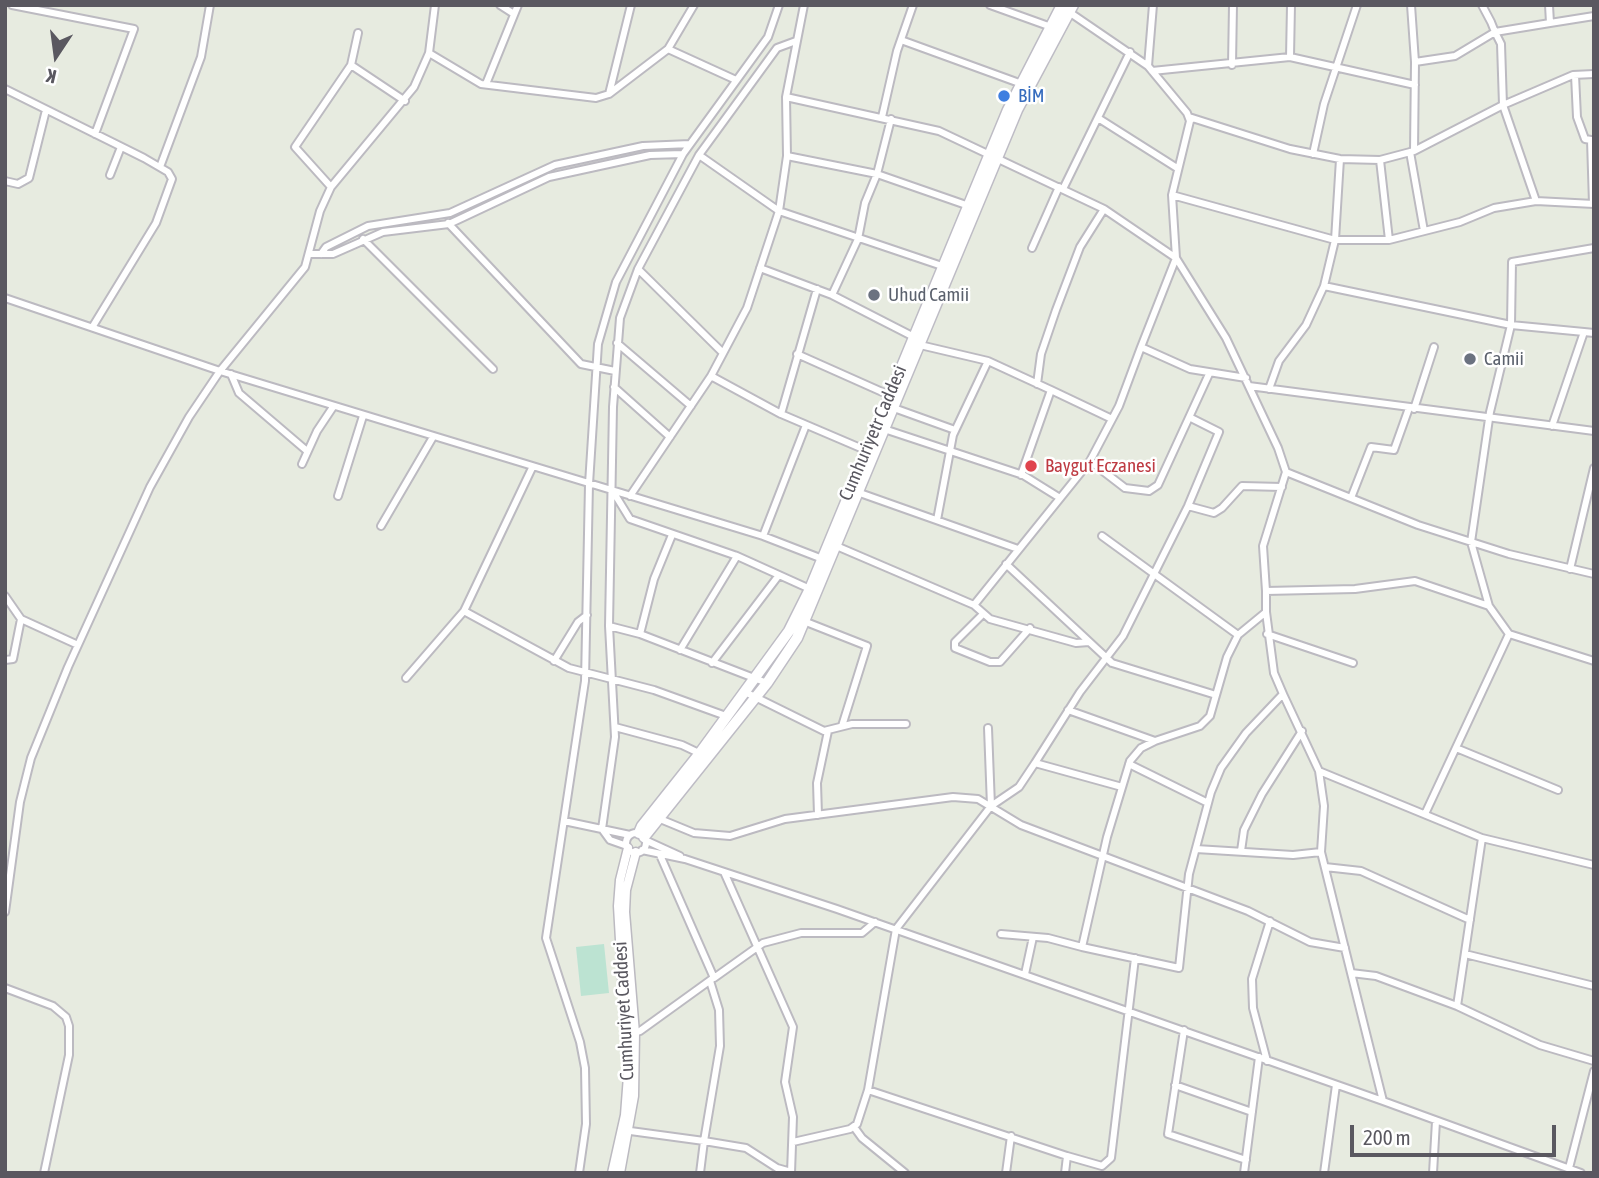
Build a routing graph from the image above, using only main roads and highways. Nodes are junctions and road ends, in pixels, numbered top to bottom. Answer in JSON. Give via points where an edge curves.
{"nodes":[{"id":1,"x":1066,"y":8,"type":"edge"},
{"id":2,"x":1056,"y":28,"type":"junction"},
{"id":3,"x":994,"y":155,"type":"junction"},
{"id":4,"x":917,"y":341,"type":"junction"},
{"id":5,"x":889,"y":402,"type":"junction"},
{"id":6,"x":869,"y":452,"type":"junction"},
{"id":7,"x":831,"y":544,"type":"junction"},
{"id":8,"x":799,"y":620,"type":"junction"},
{"id":9,"x":704,"y":756,"type":"junction"}],
"edges":[{"from":1,"to":2,"type":"main road"},
{"from":2,"to":3,"type":"main road"},
{"from":2,"to":3,"type":"main road","via":[[1008,110]]},
{"from":3,"to":4,"type":"main road"},
{"from":3,"to":4,"type":"main road","via":[[942,266]]},
{"from":4,"to":5,"type":"main road"},
{"from":5,"to":6,"type":"main road","name":"Cumhuriyetr Caddesi"},
{"from":5,"to":6,"type":"main road","via":[[884,429]]},
{"from":6,"to":7,"type":"main road","name":"Cumhuriyetr Caddesi"},
{"from":6,"to":7,"type":"main road","via":[[858,492]]},
{"from":7,"to":8,"type":"main road"},
{"from":7,"to":8,"type":"main road","name":"Cumhuriyetr Caddesi","via":[[820,558]]},
{"from":8,"to":9,"type":"main road","name":"Cumhuriyetr Caddesi","via":[[726,716]]},
{"from":8,"to":9,"type":"main road","via":[[767,682]]},
{"from":9,"to":9,"type":"main road","name":"Cumhuriyetr Caddesi","via":[[642,826],[640,836],[660,819]]}]}
